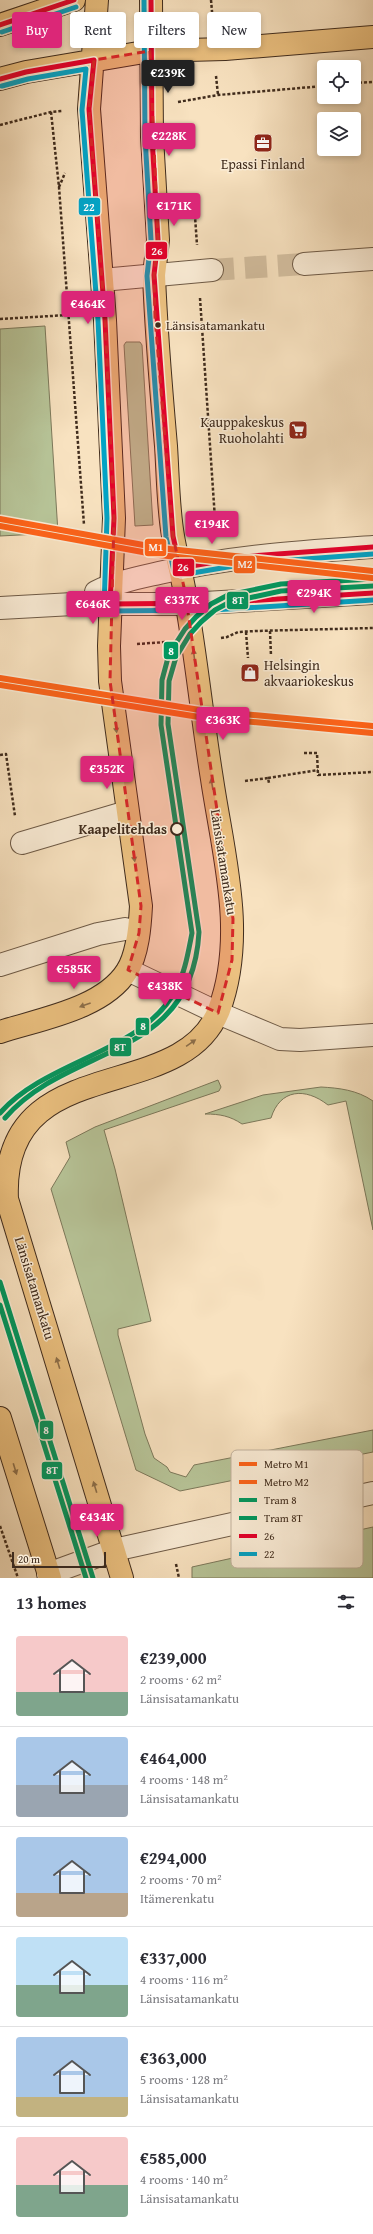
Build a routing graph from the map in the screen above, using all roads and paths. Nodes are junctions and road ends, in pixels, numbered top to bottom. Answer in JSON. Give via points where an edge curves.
{"nodes":[{"id":1,"x":74,"y":0,"type":"edge"},
{"id":2,"x":98,"y":0,"type":"edge"},
{"id":3,"x":151,"y":0,"type":"edge"},
{"id":4,"x":0,"y":25,"type":"edge"},
{"id":5,"x":373,"y":37,"type":"edge"},
{"id":6,"x":150,"y":51,"type":"junction"},
{"id":7,"x":94,"y":60,"type":"junction"},
{"id":8,"x":0,"y":79,"type":"edge"},
{"id":9,"x":373,"y":82,"type":"edge"},
{"id":10,"x":361,"y":83,"type":"edge"},
{"id":11,"x":317,"y":87,"type":"edge"},
{"id":12,"x":190,"y":102,"type":"dead end"},
{"id":13,"x":89,"y":109,"type":"junction"},
{"id":14,"x":51,"y":112,"type":"junction"},
{"id":15,"x":0,"y":125,"type":"edge"},
{"id":16,"x":153,"y":179,"type":"junction"},
{"id":17,"x":373,"y":259,"type":"edge"},
{"id":18,"x":304,"y":264,"type":"tunnel mouth"},
{"id":19,"x":205,"y":271,"type":"junction"},
{"id":20,"x":154,"y":275,"type":"junction"},
{"id":21,"x":102,"y":280,"type":"junction"},
{"id":22,"x":68,"y":315,"type":"junction"},
{"id":23,"x":0,"y":319,"type":"edge"},
{"id":24,"x":84,"y":526,"type":"dead end"},
{"id":25,"x":216,"y":534,"type":"dead end"},
{"id":26,"x":373,"y":547,"type":"edge"},
{"id":27,"x":180,"y":568,"type":"junction"},
{"id":28,"x":373,"y":593,"type":"edge"},
{"id":29,"x":111,"y":594,"type":"junction"},
{"id":30,"x":187,"y":604,"type":"junction"},
{"id":31,"x":0,"y":608,"type":"edge"},
{"id":32,"x":373,"y":628,"type":"edge"},
{"id":33,"x":270,"y":631,"type":"junction"},
{"id":34,"x":246,"y":632,"type":"junction"},
{"id":35,"x":227,"y":638,"type":"dead end"},
{"id":36,"x":192,"y":640,"type":"junction"},
{"id":37,"x":109,"y":646,"type":"junction"},
{"id":38,"x":271,"y":656,"type":"dead end"},
{"id":39,"x":248,"y":658,"type":"dead end"},
{"id":40,"x":304,"y":753,"type":"dead end"},
{"id":41,"x":0,"y":755,"type":"edge"},
{"id":42,"x":318,"y":770,"type":"junction"},
{"id":43,"x":373,"y":772,"type":"edge"},
{"id":44,"x":268,"y":778,"type":"junction"},
{"id":45,"x":245,"y":782,"type":"dead end"},
{"id":46,"x":269,"y":782,"type":"dead end"},
{"id":47,"x":127,"y":812,"type":"junction"},
{"id":48,"x":22,"y":843,"type":"joint"},
{"id":49,"x":125,"y":929,"type":"dead end"},
{"id":50,"x":0,"y":965,"type":"edge"},
{"id":51,"x":128,"y":970,"type":"junction"},
{"id":52,"x":218,"y":1013,"type":"junction"},
{"id":53,"x":0,"y":1032,"type":"edge"},
{"id":54,"x":373,"y":1035,"type":"edge"},
{"id":55,"x":4,"y":1200,"type":"edge"},
{"id":56,"x":0,"y":1418,"type":"edge"},
{"id":57,"x":373,"y":1493,"type":"edge"},
{"id":58,"x":363,"y":1495,"type":"edge"},
{"id":59,"x":231,"y":1524,"type":"edge"},
{"id":60,"x":0,"y":1526,"type":"edge"},
{"id":61,"x":114,"y":1550,"type":"junction"},
{"id":62,"x":176,"y":1562,"type":"dead end"},
{"id":63,"x":49,"y":1576,"type":"edge"},
{"id":64,"x":18,"y":1578,"type":"edge"},
{"id":65,"x":122,"y":1578,"type":"edge"},
{"id":66,"x":179,"y":1578,"type":"edge"}],
"edges":[{"from":1,"to":4,"type":"main road"},
{"from":2,"to":7,"type":"main road"},
{"from":3,"to":6,"type":"main road","name":"Länsisatamankatu"},
{"from":5,"to":6,"type":"main road","via":[[225,49]]},
{"from":6,"to":7,"type":"main road"},
{"from":6,"to":16,"type":"main road","name":"Länsisatamankatu"},
{"from":7,"to":8,"type":"main road"},
{"from":7,"to":13,"type":"main road"},
{"from":9,"to":10,"type":"path"},
{"from":11,"to":12,"type":"path","via":[[218,95]]},
{"from":13,"to":14,"type":"path"},
{"from":13,"to":21,"type":"main road"},
{"from":14,"to":15,"type":"path"},
{"from":14,"to":22,"type":"path"},
{"from":16,"to":19,"type":"path","via":[[194,202]]},
{"from":16,"to":20,"type":"main road","name":"Länsisatamankatu","via":[[158,240]]},
{"from":17,"to":18,"type":"street"},
{"from":19,"to":20,"type":"street"},
{"from":19,"to":25,"type":"path"},
{"from":20,"to":21,"type":"street"},
{"from":20,"to":27,"type":"main road","name":"Länsisatamankatu","via":[[173,536]]},
{"from":21,"to":29,"type":"main road","via":[[114,518]]},
{"from":22,"to":23,"type":"path"},
{"from":22,"to":24,"type":"path"},
{"from":26,"to":27,"type":"street","via":[[250,556]]},
{"from":27,"to":29,"type":"street"},
{"from":27,"to":30,"type":"main road","name":"Länsisatamankatu"},
{"from":28,"to":30,"type":"street"},
{"from":29,"to":30,"type":"street"},
{"from":29,"to":31,"type":"street","via":[[73,604]]},
{"from":29,"to":37,"type":"main road"},
{"from":30,"to":36,"type":"main road","name":"Länsisatamankatu"},
{"from":32,"to":33,"type":"path"},
{"from":33,"to":34,"type":"path"},
{"from":33,"to":38,"type":"path"},
{"from":34,"to":35,"type":"path","via":[[238,632]]},
{"from":34,"to":39,"type":"path"},
{"from":36,"to":37,"type":"path"},
{"from":52,"to":36,"type":"main road","name":"Länsisatamankatu","one_way":true,"via":[[232,960],[234,919]]},
{"from":37,"to":47,"type":"main road","one_way":true,"via":[[110,681]]},
{"from":40,"to":42,"type":"path","via":[[317,753]]},
{"from":41,"to":48,"type":"path","via":[[6,754]]},
{"from":42,"to":43,"type":"path","via":[[318,775]]},
{"from":42,"to":44,"type":"path"},
{"from":44,"to":45,"type":"path"},
{"from":44,"to":46,"type":"path"},
{"from":47,"to":48,"type":"street"},
{"from":47,"to":51,"type":"main road","one_way":true,"via":[[141,906],[139,933]]},
{"from":49,"to":50,"type":"street","via":[[98,934]]},
{"from":51,"to":52,"type":"street"},
{"from":51,"to":53,"type":"main road","one_way":true,"via":[[113,989],[89,1003]]},
{"from":52,"to":54,"type":"street","via":[[280,1039]]},
{"from":55,"to":52,"type":"main road","name":"Länsisatamankatu","one_way":true,"via":[[1,1152],[10,1128],[28,1109],[53,1095],[150,1064],[180,1050],[194,1041]]},
{"from":61,"to":55,"type":"main road","name":"Länsisatamankatu","one_way":true},
{"from":56,"to":63,"type":"main road","one_way":true},
{"from":57,"to":58,"type":"street"},
{"from":59,"to":61,"type":"street"},
{"from":60,"to":64,"type":"path"},
{"from":61,"to":63,"type":"street"},
{"from":61,"to":65,"type":"main road","name":"Länsisatamankatu"},
{"from":62,"to":66,"type":"path"}]}
